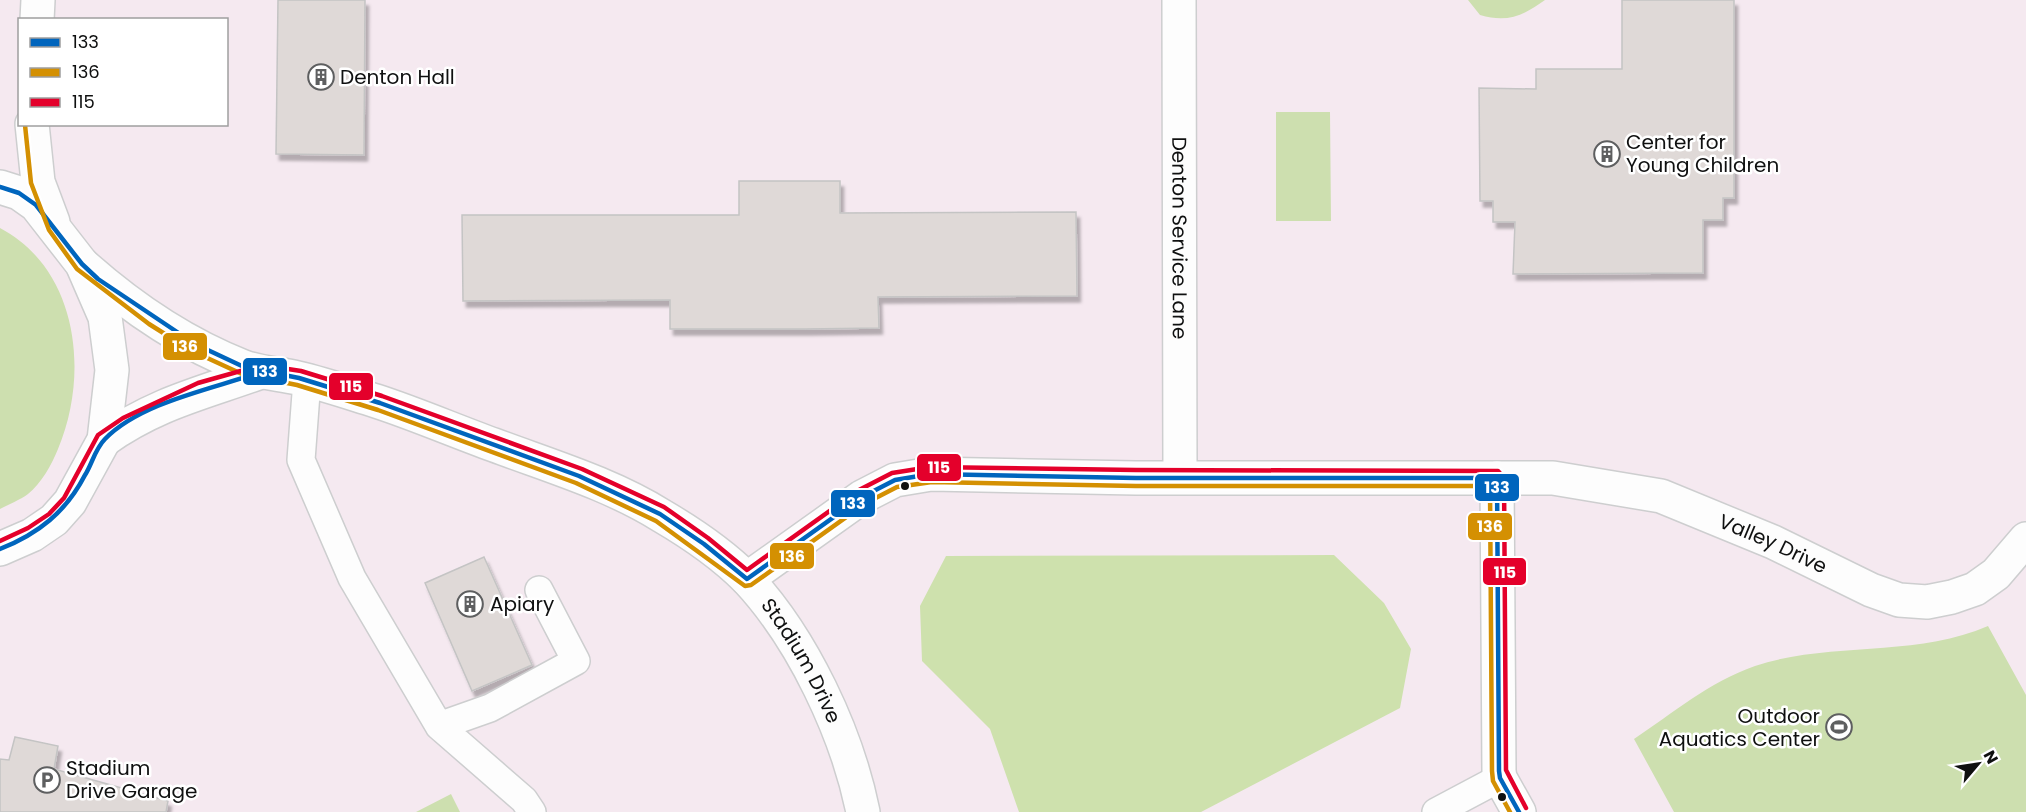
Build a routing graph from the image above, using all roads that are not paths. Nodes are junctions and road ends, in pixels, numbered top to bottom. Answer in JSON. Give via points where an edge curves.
{"nodes":[{"id":1,"x":38,"y":0,"type":"edge"},
{"id":2,"x":1179,"y":0,"type":"edge"},
{"id":3,"x":37,"y":18,"type":"edge"},
{"id":4,"x":32,"y":126,"type":"edge"},
{"id":5,"x":0,"y":187,"type":"edge"},
{"id":6,"x":55,"y":226,"type":"junction"},
{"id":7,"x":82,"y":264,"type":"junction"},
{"id":8,"x":261,"y":372,"type":"junction"},
{"id":9,"x":308,"y":380,"type":"junction"},
{"id":10,"x":104,"y":440,"type":"junction"},
{"id":11,"x":1180,"y":477,"type":"junction"},
{"id":12,"x":1497,"y":478,"type":"junction"},
{"id":13,"x":2026,"y":539,"type":"edge"},
{"id":14,"x":0,"y":549,"type":"edge"},
{"id":15,"x":747,"y":579,"type":"junction"},
{"id":16,"x":539,"y":590,"type":"dead end"},
{"id":17,"x":439,"y":726,"type":"junction"},
{"id":18,"x":1500,"y":778,"type":"junction"},
{"id":19,"x":532,"y":812,"type":"edge"},
{"id":20,"x":863,"y":812,"type":"edge"},
{"id":21,"x":1436,"y":812,"type":"edge"},
{"id":22,"x":1519,"y":812,"type":"edge"}],
"edges":[{"from":1,"to":3,"type":"street"},
{"from":2,"to":11,"type":"street","name":"Denton Service Lane"},
{"from":4,"to":6,"type":"street","via":[[38,182]]},
{"from":5,"to":6,"type":"street","via":[[19,193]]},
{"from":6,"to":7,"type":"street"},
{"from":7,"to":8,"type":"street","name":"Stadium Drive","via":[[116,292],[195,344]]},
{"from":7,"to":10,"type":"street","via":[[105,317],[110,347],[110,403]]},
{"from":8,"to":9,"type":"street","name":"Stadium Drive"},
{"from":8,"to":10,"type":"street","name":"Stadium Drive","via":[[201,390],[148,412]]},
{"from":9,"to":15,"type":"street","name":"Stadium Drive","via":[[579,476],[660,514]]},
{"from":9,"to":17,"type":"lane","via":[[301,460],[351,578]]},
{"from":10,"to":14,"type":"street","via":[[70,502],[54,520]]},
{"from":11,"to":12,"type":"street","name":"Valley Drive"},
{"from":11,"to":15,"type":"street","name":"Valley Drive","via":[[931,474],[895,480],[862,497]]},
{"from":12,"to":13,"type":"street","name":"Valley Drive","via":[[1553,478],[1661,496],[1899,600],[1927,602],[1975,589],[1996,574]]},
{"from":12,"to":18,"type":"street"},
{"from":15,"to":20,"type":"street","name":"Stadium Drive","via":[[812,673],[849,755]]},
{"from":16,"to":17,"type":"lane","via":[[576,661],[490,708]]},
{"from":17,"to":19,"type":"lane","via":[[524,800]]},
{"from":18,"to":21,"type":"lane"},
{"from":18,"to":22,"type":"street"}]}
